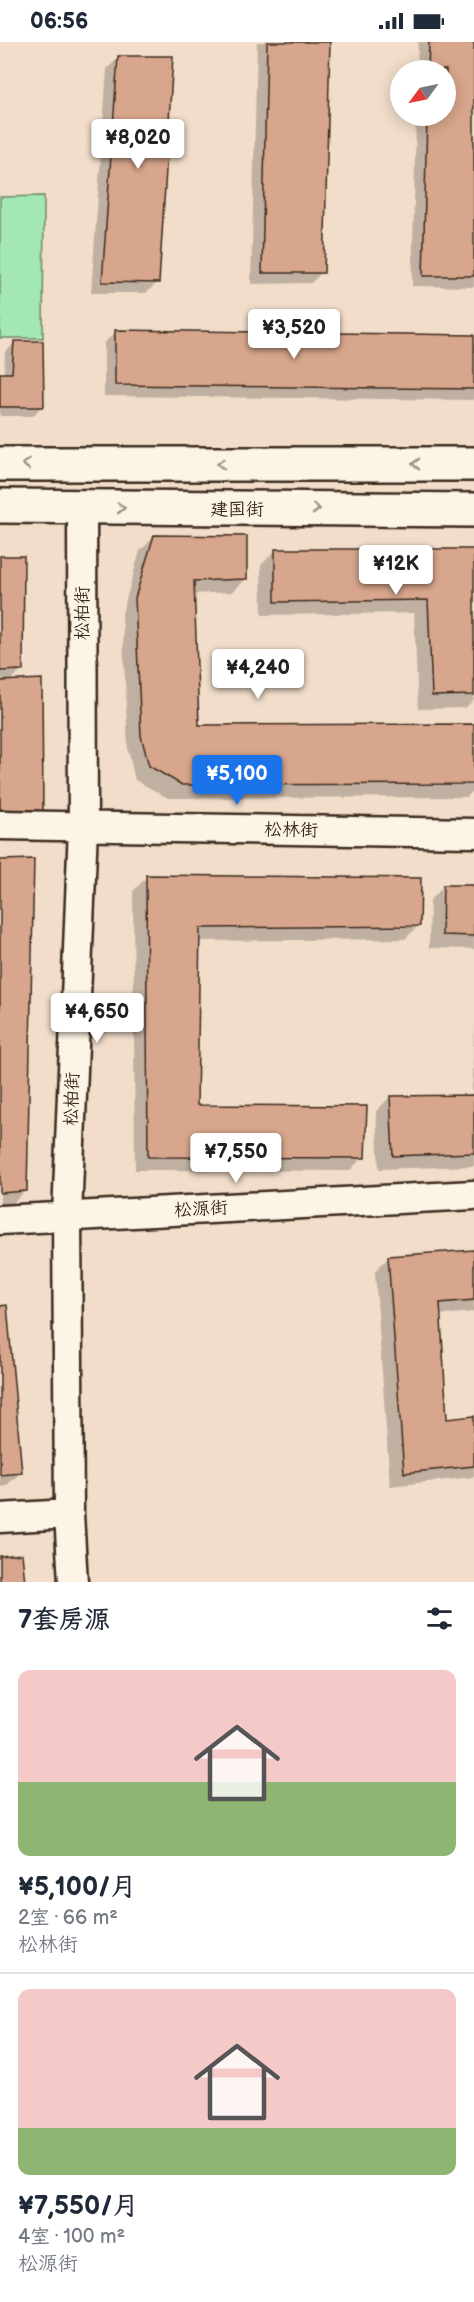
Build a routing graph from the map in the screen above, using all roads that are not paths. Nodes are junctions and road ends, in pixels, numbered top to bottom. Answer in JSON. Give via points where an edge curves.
{"nodes":[{"id":1,"x":0,"y":464,"type":"edge"},
{"id":2,"x":474,"y":464,"type":"edge"},
{"id":3,"x":0,"y":506,"type":"edge"},
{"id":4,"x":82,"y":508,"type":"junction"},
{"id":5,"x":474,"y":510,"type":"edge"},
{"id":6,"x":0,"y":825,"type":"edge"},
{"id":7,"x":83,"y":826,"type":"junction"},
{"id":8,"x":474,"y":832,"type":"edge"},
{"id":9,"x":474,"y":1195,"type":"edge"},
{"id":10,"x":67,"y":1216,"type":"junction"},
{"id":11,"x":0,"y":1220,"type":"edge"},
{"id":12,"x":69,"y":1514,"type":"junction"},
{"id":13,"x":0,"y":1518,"type":"edge"},
{"id":14,"x":73,"y":1582,"type":"edge"}],
"edges":[{"from":2,"to":1,"type":"main road","one_way":true},
{"from":3,"to":4,"type":"main road","name":"建国街"},
{"from":4,"to":5,"type":"main road","name":"建国街","one_way":true},
{"from":4,"to":7,"type":"street","name":"松柏街"},
{"from":6,"to":7,"type":"street","name":"松林街"},
{"from":7,"to":8,"type":"street","name":"松林街"},
{"from":7,"to":10,"type":"street","name":"松柏街"},
{"from":9,"to":10,"type":"street","name":"松源街"},
{"from":10,"to":11,"type":"street","name":"松源街"},
{"from":10,"to":12,"type":"street","name":"松柏街"},
{"from":12,"to":13,"type":"street"},
{"from":12,"to":14,"type":"street","name":"松柏街"}]}
